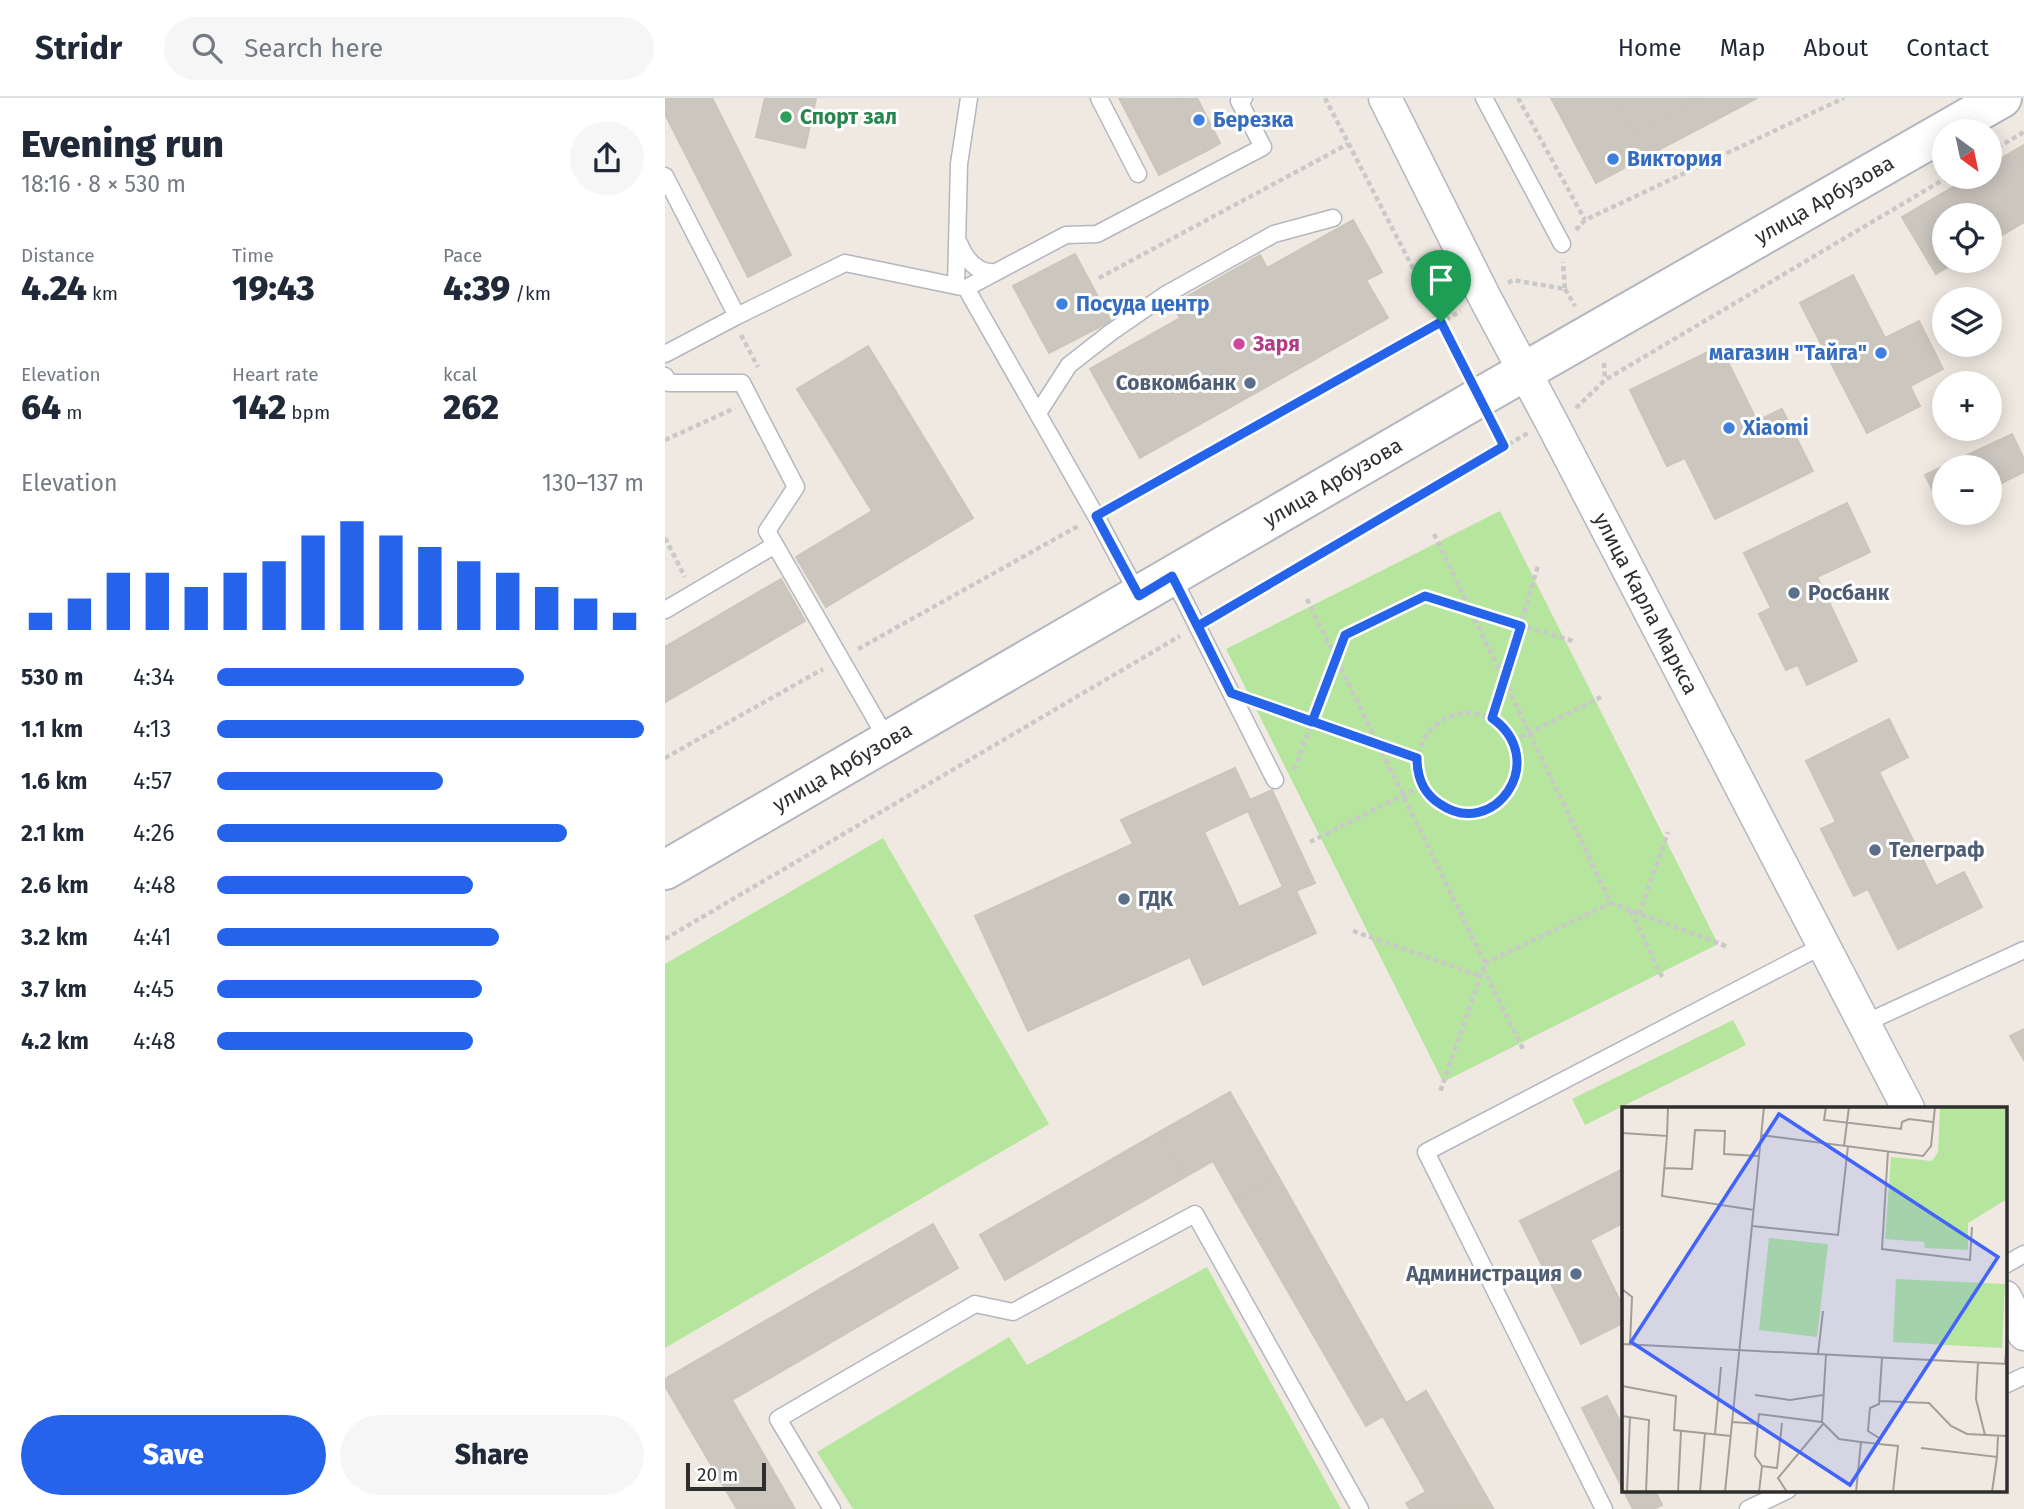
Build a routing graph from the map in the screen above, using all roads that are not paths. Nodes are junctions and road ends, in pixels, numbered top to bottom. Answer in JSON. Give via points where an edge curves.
{"nodes":[{"id":1,"x":969,"y":98,"type":"edge"},
{"id":2,"x":1099,"y":98,"type":"edge"},
{"id":3,"x":1385,"y":98,"type":"edge"},
{"id":4,"x":1484,"y":98,"type":"edge"},
{"id":5,"x":2001,"y":98,"type":"edge"},
{"id":6,"x":1240,"y":99,"type":"edge"},
{"id":7,"x":1138,"y":174,"type":"dead end"},
{"id":8,"x":665,"y":176,"type":"edge"},
{"id":9,"x":1333,"y":218,"type":"dead end"},
{"id":10,"x":958,"y":241,"type":"junction"},
{"id":11,"x":1563,"y":244,"type":"road end"},
{"id":12,"x":996,"y":272,"type":"junction"},
{"id":13,"x":961,"y":287,"type":"junction"},
{"id":14,"x":737,"y":316,"type":"junction"},
{"id":15,"x":665,"y":354,"type":"edge"},
{"id":16,"x":1524,"y":373,"type":"junction"},
{"id":17,"x":665,"y":376,"type":"edge"},
{"id":18,"x":1038,"y":413,"type":"junction"},
{"id":19,"x":775,"y":545,"type":"junction"},
{"id":20,"x":1172,"y":576,"type":"junction"},
{"id":21,"x":1139,"y":596,"type":"junction"},
{"id":22,"x":665,"y":610,"type":"edge"},
{"id":23,"x":887,"y":741,"type":"junction"},
{"id":24,"x":1282,"y":780,"type":"road end"},
{"id":25,"x":665,"y":870,"type":"edge"},
{"id":26,"x":1822,"y":946,"type":"junction"},
{"id":27,"x":2024,"y":950,"type":"edge"},
{"id":28,"x":1863,"y":1024,"type":"junction"},
{"id":29,"x":1906,"y":1107,"type":"edge"},
{"id":30,"x":2024,"y":1254,"type":"edge"},
{"id":31,"x":2007,"y":1264,"type":"edge"},
{"id":32,"x":2007,"y":1301,"type":"edge"},
{"id":33,"x":2024,"y":1334,"type":"edge"},
{"id":34,"x":2024,"y":1376,"type":"edge"},
{"id":35,"x":2007,"y":1384,"type":"edge"},
{"id":36,"x":1784,"y":1492,"type":"edge"},
{"id":37,"x":832,"y":1509,"type":"edge"},
{"id":38,"x":1360,"y":1509,"type":"edge"},
{"id":39,"x":1604,"y":1509,"type":"edge"},
{"id":40,"x":1748,"y":1509,"type":"edge"}],
"edges":[{"from":1,"to":10,"type":"lane","via":[[958,164]]},
{"from":2,"to":7,"type":"lane"},
{"from":3,"to":16,"type":"street","name":"улица Карла Маркса"},
{"from":4,"to":11,"type":"lane"},
{"from":5,"to":16,"type":"street","name":"улица Арбузова"},
{"from":6,"to":12,"type":"lane","via":[[1263,147],[1097,234],[1066,235]]},
{"from":8,"to":14,"type":"lane"},
{"from":9,"to":18,"type":"lane","via":[[1274,234],[1165,295],[1069,365]]},
{"from":10,"to":12,"type":"lane","via":[[975,266]]},
{"from":10,"to":13,"type":"lane"},
{"from":12,"to":13,"type":"lane"},
{"from":13,"to":14,"type":"lane","via":[[845,263]]},
{"from":13,"to":18,"type":"lane"},
{"from":14,"to":15,"type":"lane"},
{"from":16,"to":20,"type":"street","name":"улица Арбузова"},
{"from":16,"to":26,"type":"street","name":"улица Карла Маркса"},
{"from":17,"to":19,"type":"lane","via":[[669,383],[742,383],[796,487],[767,531]]},
{"from":18,"to":21,"type":"lane"},
{"from":19,"to":22,"type":"lane"},
{"from":19,"to":23,"type":"lane"},
{"from":20,"to":21,"type":"street","name":"улица Арбузова"},
{"from":20,"to":24,"type":"lane","via":[[1231,693]]},
{"from":21,"to":23,"type":"street","name":"улица Арбузова"},
{"from":23,"to":25,"type":"street","name":"улица Арбузова"},
{"from":26,"to":28,"type":"street","name":"улица Карла Маркса"},
{"from":26,"to":39,"type":"lane","via":[[1426,1152]]},
{"from":27,"to":28,"type":"lane"},
{"from":28,"to":29,"type":"street","name":"улица Карла Маркса"},
{"from":30,"to":31,"type":"lane"},
{"from":32,"to":33,"type":"street"},
{"from":34,"to":35,"type":"lane"},
{"from":36,"to":40,"type":"lane"},
{"from":37,"to":38,"type":"lane","via":[[778,1419],[975,1304],[1013,1312],[1195,1214]]}]}
